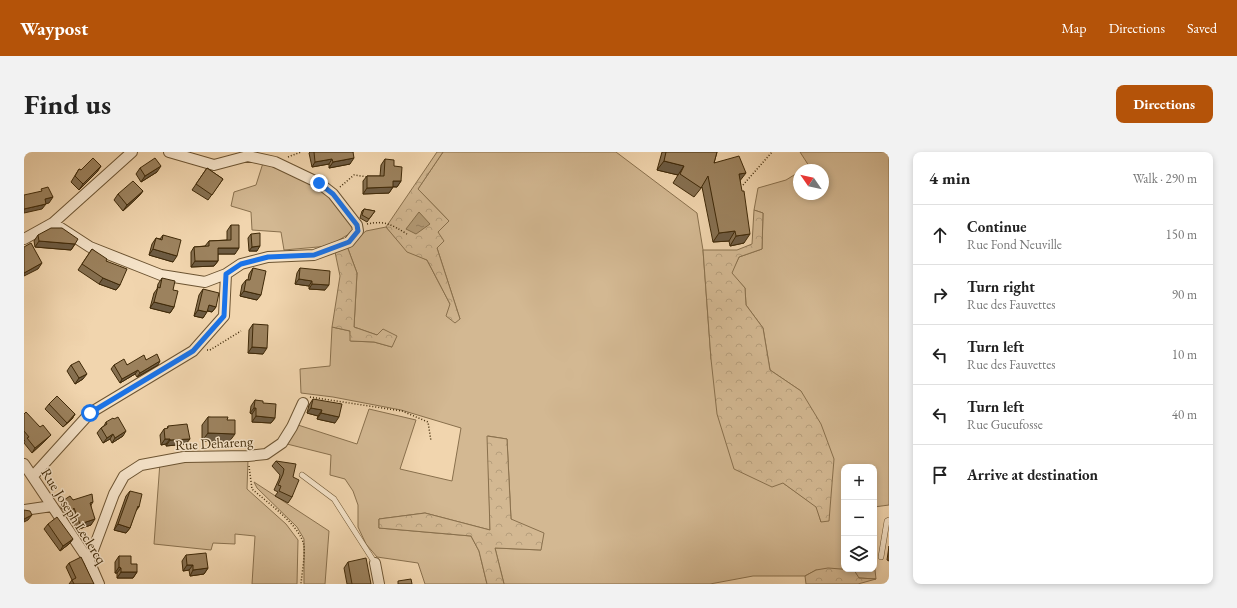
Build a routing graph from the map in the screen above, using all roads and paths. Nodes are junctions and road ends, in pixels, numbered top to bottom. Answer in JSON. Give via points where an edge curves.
{"nodes":[{"id":1,"x":132,"y":152,"type":"edge"},
{"id":2,"x":169,"y":152,"type":"edge"},
{"id":3,"x":772,"y":152,"type":"edge"},
{"id":4,"x":369,"y":177,"type":"edge"},
{"id":5,"x":743,"y":185,"type":"dead end"},
{"id":6,"x":333,"y":194,"type":"junction"},
{"id":7,"x":53,"y":222,"type":"junction"},
{"id":8,"x":358,"y":228,"type":"junction"},
{"id":9,"x":407,"y":234,"type":"dead end"},
{"id":10,"x":24,"y":239,"type":"edge"},
{"id":11,"x":226,"y":274,"type":"junction"},
{"id":12,"x":241,"y":331,"type":"dead end"},
{"id":13,"x":193,"y":351,"type":"junction"},
{"id":14,"x":303,"y":404,"type":"joint"},
{"id":15,"x":431,"y":441,"type":"dead end"},
{"id":16,"x":248,"y":456,"type":"junction"},
{"id":17,"x":24,"y":464,"type":"edge"},
{"id":18,"x":302,"y":475,"type":"dead end"},
{"id":19,"x":33,"y":476,"type":"junction"},
{"id":20,"x":52,"y":506,"type":"junction"},
{"id":21,"x":24,"y":510,"type":"edge"},
{"id":22,"x":889,"y":520,"type":"edge"},
{"id":23,"x":881,"y":557,"type":"dead end"},
{"id":24,"x":89,"y":561,"type":"junction"},
{"id":25,"x":375,"y":563,"type":"joint"},
{"id":26,"x":99,"y":584,"type":"edge"},
{"id":27,"x":301,"y":584,"type":"edge"},
{"id":28,"x":379,"y":584,"type":"edge"}],
"edges":[{"from":1,"to":7,"type":"street"},
{"from":2,"to":6,"type":"street","via":[[214,165],[248,156],[275,162],[319,183]]},
{"from":3,"to":5,"type":"path"},
{"from":4,"to":6,"type":"path","via":[[354,175]]},
{"from":6,"to":8,"type":"street"},
{"from":7,"to":10,"type":"street"},
{"from":7,"to":11,"type":"street","via":[[90,247],[161,275],[205,282]]},
{"from":8,"to":9,"type":"path","via":[[374,222],[386,222]]},
{"from":8,"to":11,"type":"street","via":[[349,242],[314,255],[268,257],[241,264]]},
{"from":11,"to":13,"type":"street","via":[[224,316]]},
{"from":12,"to":13,"type":"path","via":[[210,350]]},
{"from":13,"to":19,"type":"street","via":[[90,413]]},
{"from":14,"to":15,"type":"path","via":[[304,396],[402,411],[428,422]]},
{"from":14,"to":16,"type":"street","name":"Rue Dehareng","via":[[282,443],[266,454]]},
{"from":16,"to":24,"type":"street","name":"Rue Dehareng","via":[[184,456],[141,465],[124,476],[114,494]]},
{"from":16,"to":27,"type":"path","via":[[252,489],[294,526],[300,535],[304,546]]},
{"from":17,"to":19,"type":"street","name":"Rue Joseph Leclercq"},
{"from":18,"to":25,"type":"lane","via":[[334,499]]},
{"from":19,"to":20,"type":"street","name":"Rue Joseph Leclercq"},
{"from":20,"to":21,"type":"street"},
{"from":20,"to":24,"type":"street","name":"Rue Joseph Leclercq"},
{"from":22,"to":23,"type":"lane"},
{"from":24,"to":26,"type":"street","name":"Rue Joseph Leclercq"},
{"from":25,"to":28,"type":"street"}]}
